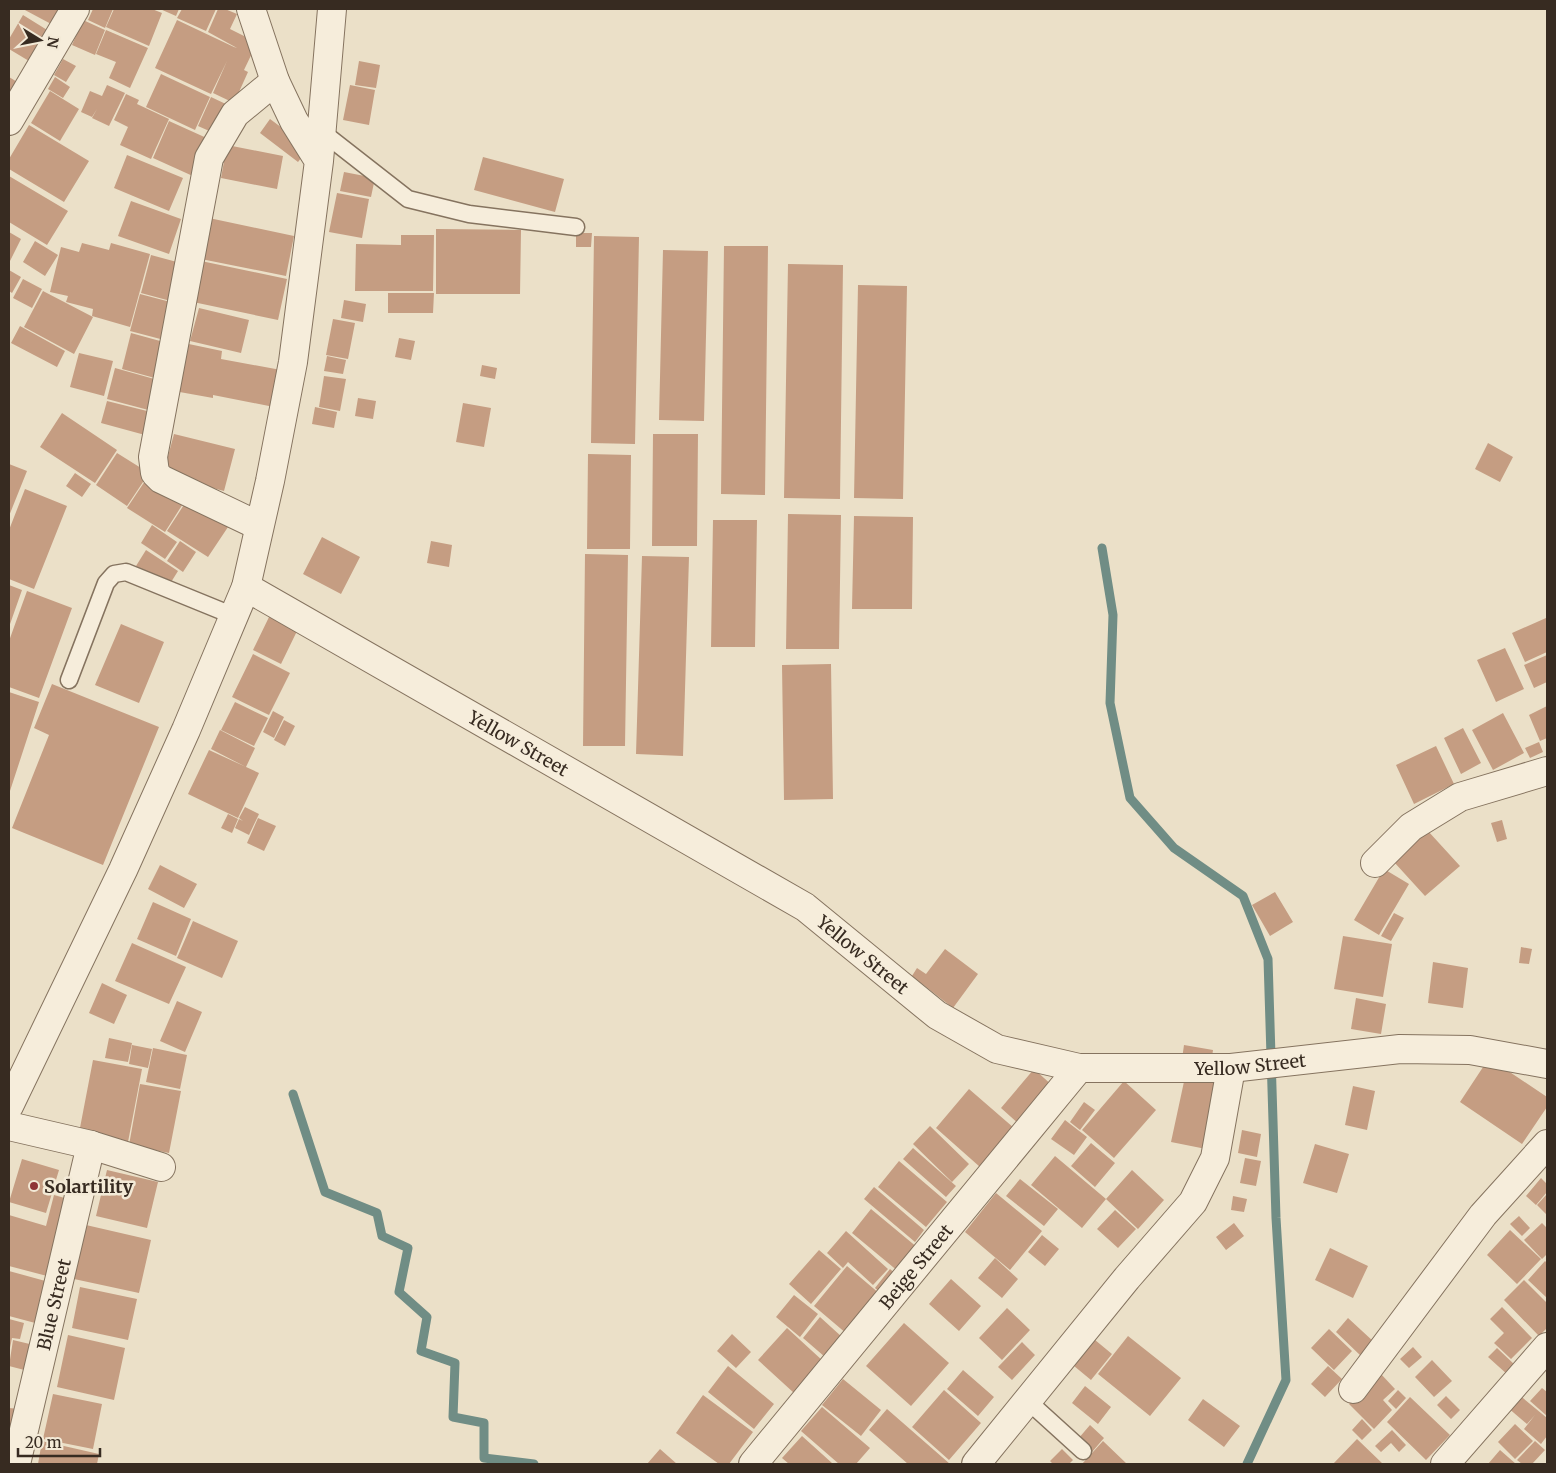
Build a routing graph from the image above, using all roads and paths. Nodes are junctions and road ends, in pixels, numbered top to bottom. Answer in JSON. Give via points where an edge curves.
{"nodes":[{"id":1,"x":75,"y":9,"type":"edge"},
{"id":2,"x":251,"y":9,"type":"edge"},
{"id":3,"x":332,"y":9,"type":"edge"},
{"id":4,"x":276,"y":81,"type":"junction"},
{"id":5,"x":9,"y":121,"type":"edge"},
{"id":6,"x":321,"y":131,"type":"junction"},
{"id":7,"x":319,"y":162,"type":"junction"},
{"id":8,"x":576,"y":227,"type":"dead end"},
{"id":9,"x":259,"y":526,"type":"junction"},
{"id":10,"x":246,"y":587,"type":"junction"},
{"id":11,"x":234,"y":616,"type":"junction"},
{"id":12,"x":69,"y":680,"type":"dead end"},
{"id":13,"x":1547,"y":771,"type":"edge"},
{"id":14,"x":1375,"y":863,"type":"dead end"},
{"id":15,"x":1547,"y":1064,"type":"edge"},
{"id":16,"x":1238,"y":1067,"type":"junction"},
{"id":17,"x":1079,"y":1068,"type":"junction"},
{"id":18,"x":9,"y":1106,"type":"edge"},
{"id":19,"x":9,"y":1126,"type":"edge"},
{"id":20,"x":1547,"y":1144,"type":"edge"},
{"id":21,"x":91,"y":1145,"type":"junction"},
{"id":22,"x":161,"y":1167,"type":"dead end"},
{"id":23,"x":1547,"y":1347,"type":"edge"},
{"id":24,"x":1353,"y":1389,"type":"dead end"},
{"id":25,"x":1029,"y":1402,"type":"junction"},
{"id":26,"x":1083,"y":1451,"type":"dead end"},
{"id":27,"x":16,"y":1464,"type":"edge"},
{"id":28,"x":753,"y":1464,"type":"edge"},
{"id":29,"x":976,"y":1464,"type":"edge"},
{"id":30,"x":1445,"y":1464,"type":"edge"}],
"edges":[{"from":1,"to":5,"type":"street"},
{"from":2,"to":4,"type":"street"},
{"from":3,"to":6,"type":"street"},
{"from":4,"to":7,"type":"street","via":[[294,122]]},
{"from":4,"to":9,"type":"street","via":[[235,114],[209,158],[153,457],[155,473],[161,479]]},
{"from":6,"to":7,"type":"street"},
{"from":6,"to":8,"type":"lane","via":[[408,199],[469,214]]},
{"from":7,"to":9,"type":"street","via":[[293,362]]},
{"from":9,"to":10,"type":"street"},
{"from":10,"to":11,"type":"street"},
{"from":10,"to":17,"type":"street","name":"Yellow Street","via":[[805,907],[937,1015],[997,1049]]},
{"from":11,"to":12,"type":"lane","via":[[126,572],[114,574],[106,583]]},
{"from":11,"to":18,"type":"street","via":[[123,870]]},
{"from":13,"to":14,"type":"street","via":[[1460,797],[1411,828]]},
{"from":15,"to":16,"type":"street","name":"Yellow Street","via":[[1470,1050],[1400,1049]]},
{"from":16,"to":17,"type":"street","name":"Yellow Street"},
{"from":16,"to":25,"type":"street","via":[[1215,1158],[1193,1202]]},
{"from":17,"to":28,"type":"street","name":"Beige Street"},
{"from":19,"to":21,"type":"street"},
{"from":20,"to":24,"type":"street","via":[[1483,1215]]},
{"from":21,"to":22,"type":"street"},
{"from":21,"to":27,"type":"street","name":"Blue Street"},
{"from":23,"to":30,"type":"street"},
{"from":25,"to":26,"type":"lane"},
{"from":25,"to":29,"type":"street"}]}
